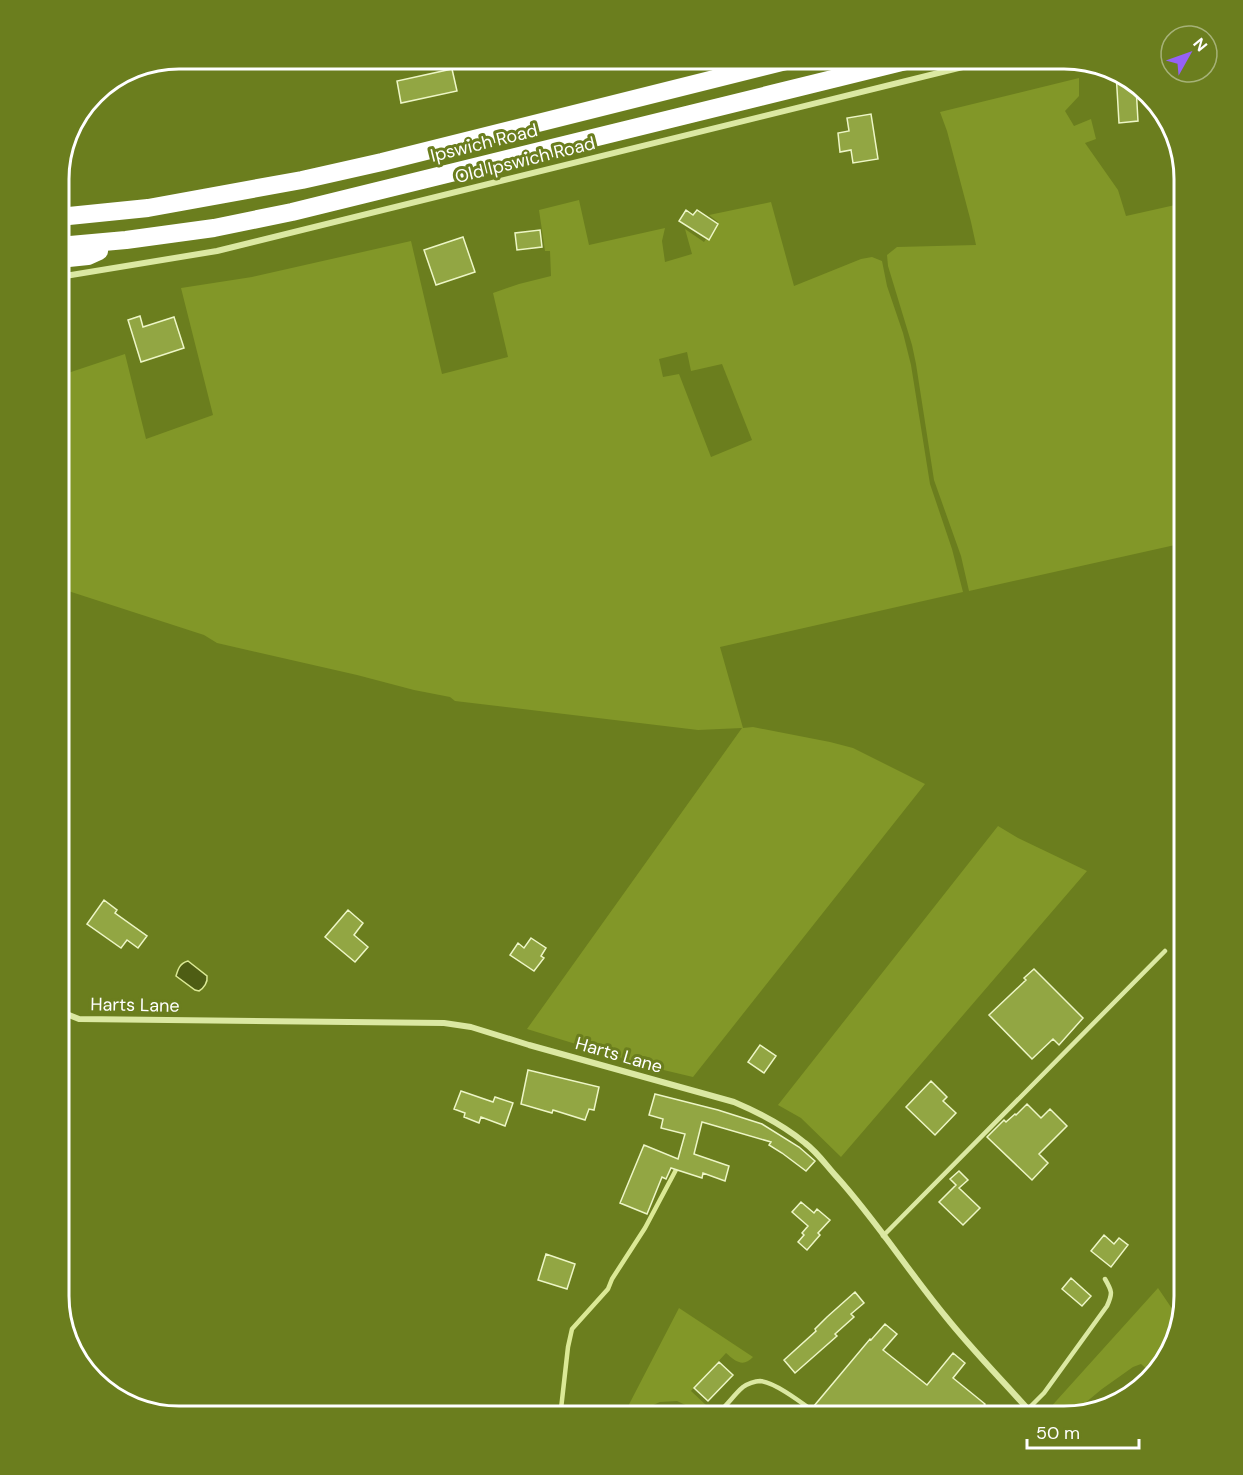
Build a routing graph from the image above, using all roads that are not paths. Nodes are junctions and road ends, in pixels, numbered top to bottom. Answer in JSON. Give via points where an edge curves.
{"nodes":[{"id":1,"x":717,"y":69,"type":"edge"},
{"id":2,"x":752,"y":69,"type":"edge"},
{"id":3,"x":873,"y":69,"type":"edge"},
{"id":4,"x":954,"y":69,"type":"edge"},
{"id":5,"x":706,"y":80,"type":"junction"},
{"id":6,"x":69,"y":216,"type":"edge"},
{"id":7,"x":126,"y":240,"type":"junction"},
{"id":8,"x":69,"y":245,"type":"edge"},
{"id":9,"x":69,"y":258,"type":"edge"},
{"id":10,"x":69,"y":275,"type":"edge"},
{"id":11,"x":1165,"y":951,"type":"dead end"},
{"id":12,"x":69,"y":1015,"type":"edge"},
{"id":13,"x":883,"y":1236,"type":"junction"},
{"id":14,"x":1105,"y":1279,"type":"dead end"},
{"id":15,"x":725,"y":1406,"type":"edge"},
{"id":16,"x":806,"y":1406,"type":"edge"},
{"id":17,"x":1024,"y":1406,"type":"edge"},
{"id":18,"x":1030,"y":1406,"type":"edge"}],
"edges":[{"from":1,"to":5,"type":"lane"},
{"from":2,"to":5,"type":"highway","name":"Ipswich Road"},
{"from":3,"to":7,"type":"highway","name":"Ipswich Road","via":[[292,212]]},
{"from":4,"to":10,"type":"street","name":"Old Ipswich Road","via":[[217,251]]},
{"from":5,"to":6,"type":"highway","name":"Ipswich Road","via":[[302,180],[148,208]]},
{"from":7,"to":8,"type":"highway","name":"Ipswich Road"},
{"from":7,"to":9,"type":"highway","via":[[88,256]]},
{"from":11,"to":13,"type":"lane"},
{"from":12,"to":13,"type":"street","name":"Harts Lane","via":[[80,1019],[444,1023],[471,1027],[734,1102],[760,1113],[808,1145]]},
{"from":13,"to":17,"type":"street","name":"Harts Lane","via":[[945,1317]]},
{"from":14,"to":18,"type":"lane","via":[[1111,1290],[1107,1306],[1044,1393]]},
{"from":15,"to":16,"type":"lane","via":[[743,1387],[760,1381]]}]}
